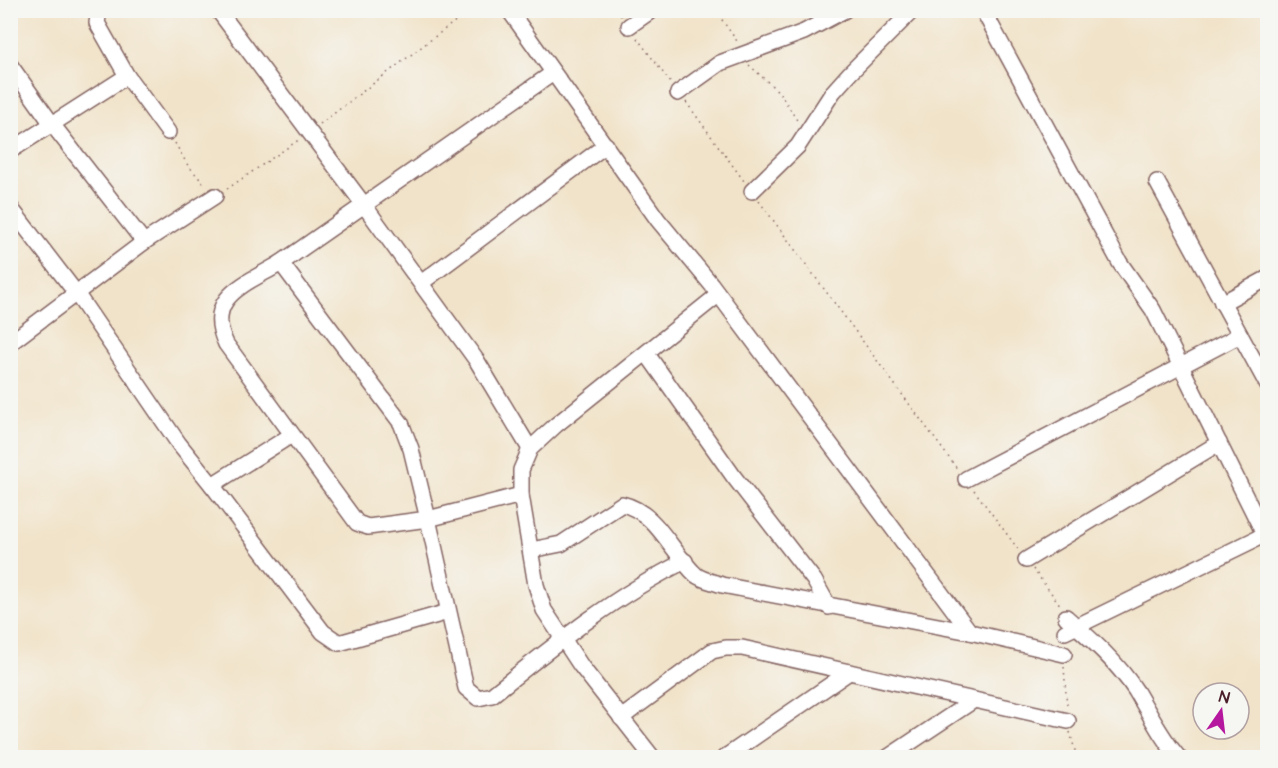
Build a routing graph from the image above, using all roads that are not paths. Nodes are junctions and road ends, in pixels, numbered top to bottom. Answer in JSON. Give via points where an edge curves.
{"nodes":[{"id":1,"x":99,"y":10,"type":"edge"},
{"id":2,"x":218,"y":10,"type":"edge"},
{"id":3,"x":509,"y":10,"type":"edge"},
{"id":4,"x":652,"y":10,"type":"edge"},
{"id":5,"x":845,"y":10,"type":"edge"},
{"id":6,"x":913,"y":10,"type":"edge"},
{"id":7,"x":983,"y":10,"type":"edge"},
{"id":8,"x":629,"y":26,"type":"road end"},
{"id":9,"x":10,"y":65,"type":"edge"},
{"id":10,"x":553,"y":73,"type":"junction"},
{"id":11,"x":127,"y":76,"type":"junction"},
{"id":12,"x":678,"y":93,"type":"road end"},
{"id":13,"x":52,"y":124,"type":"junction"},
{"id":14,"x":168,"y":132,"type":"dead end"},
{"id":15,"x":606,"y":145,"type":"junction"},
{"id":16,"x":10,"y":150,"type":"edge"},
{"id":17,"x":1157,"y":182,"type":"dead end"},
{"id":18,"x":752,"y":191,"type":"road end"},
{"id":19,"x":215,"y":196,"type":"dead end"},
{"id":20,"x":364,"y":205,"type":"junction"},
{"id":21,"x":10,"y":207,"type":"edge"},
{"id":22,"x":144,"y":242,"type":"junction"},
{"id":23,"x":281,"y":263,"type":"junction"},
{"id":24,"x":1268,"y":279,"type":"edge"},
{"id":25,"x":421,"y":283,"type":"junction"},
{"id":26,"x":76,"y":293,"type":"junction"},
{"id":27,"x":718,"y":295,"type":"junction"},
{"id":28,"x":1222,"y":303,"type":"junction"},
{"id":29,"x":1240,"y":335,"type":"junction"},
{"id":30,"x":10,"y":344,"type":"edge"},
{"id":31,"x":647,"y":354,"type":"junction"},
{"id":32,"x":1180,"y":366,"type":"junction"},
{"id":33,"x":1268,"y":386,"type":"edge"},
{"id":34,"x":290,"y":436,"type":"junction"},
{"id":35,"x":1219,"y":443,"type":"junction"},
{"id":36,"x":530,"y":449,"type":"junction"},
{"id":37,"x":966,"y":479,"type":"road end"},
{"id":38,"x":864,"y":481,"type":"dead end"},
{"id":39,"x":212,"y":485,"type":"junction"},
{"id":40,"x":521,"y":495,"type":"junction"},
{"id":41,"x":428,"y":519,"type":"junction"},
{"id":42,"x":1266,"y":538,"type":"edge"},
{"id":43,"x":531,"y":550,"type":"junction"},
{"id":44,"x":1026,"y":560,"type":"road end"},
{"id":45,"x":685,"y":561,"type":"junction"},
{"id":46,"x":829,"y":607,"type":"junction"},
{"id":47,"x":448,"y":612,"type":"junction"},
{"id":48,"x":970,"y":632,"type":"junction"},
{"id":49,"x":1065,"y":637,"type":"junction"},
{"id":50,"x":562,"y":639,"type":"junction"},
{"id":51,"x":849,"y":672,"type":"junction"},
{"id":52,"x":974,"y":700,"type":"junction"},
{"id":53,"x":621,"y":718,"type":"junction"},
{"id":54,"x":1068,"y":720,"type":"road end"},
{"id":55,"x":894,"y":756,"type":"edge"},
{"id":56,"x":653,"y":758,"type":"edge"},
{"id":57,"x":724,"y":758,"type":"edge"},
{"id":58,"x":1179,"y":758,"type":"edge"}],
"edges":[{"from":1,"to":11,"type":"street","via":[[97,23]]},
{"from":2,"to":20,"type":"street"},
{"from":3,"to":10,"type":"street"},
{"from":4,"to":8,"type":"street"},
{"from":5,"to":12,"type":"street","via":[[804,32],[720,63]]},
{"from":6,"to":18,"type":"street","via":[[833,92],[798,146]]},
{"from":7,"to":32,"type":"street","via":[[1120,263],[1153,310]]},
{"from":9,"to":13,"type":"street"},
{"from":10,"to":15,"type":"street"},
{"from":10,"to":20,"type":"street"},
{"from":11,"to":13,"type":"street"},
{"from":11,"to":14,"type":"street"},
{"from":13,"to":16,"type":"street"},
{"from":13,"to":22,"type":"street"},
{"from":15,"to":25,"type":"street"},
{"from":15,"to":27,"type":"street","via":[[658,220]]},
{"from":17,"to":28,"type":"street"},
{"from":19,"to":22,"type":"street"},
{"from":20,"to":23,"type":"street"},
{"from":20,"to":25,"type":"street"},
{"from":21,"to":26,"type":"street"},
{"from":22,"to":26,"type":"street"},
{"from":23,"to":34,"type":"street","via":[[224,301],[219,307],[219,327],[226,344]]},
{"from":23,"to":41,"type":"street","via":[[401,423]]},
{"from":24,"to":28,"type":"street"},
{"from":25,"to":36,"type":"street","via":[[477,361]]},
{"from":26,"to":30,"type":"street"},
{"from":26,"to":39,"type":"street","via":[[179,444]]},
{"from":27,"to":31,"type":"street"},
{"from":27,"to":48,"type":"street"},
{"from":28,"to":29,"type":"street"},
{"from":29,"to":32,"type":"street"},
{"from":29,"to":33,"type":"street"},
{"from":31,"to":36,"type":"street"},
{"from":31,"to":46,"type":"street","via":[[734,477],[814,580]]},
{"from":32,"to":35,"type":"street"},
{"from":32,"to":37,"type":"street"},
{"from":34,"to":39,"type":"street"},
{"from":34,"to":41,"type":"street","via":[[357,523],[368,527]]},
{"from":35,"to":42,"type":"street"},
{"from":35,"to":44,"type":"street"},
{"from":36,"to":40,"type":"street","via":[[521,470]]},
{"from":38,"to":49,"type":"street","via":[[965,633]]},
{"from":39,"to":47,"type":"street","via":[[323,632],[339,643]]},
{"from":40,"to":41,"type":"street"},
{"from":40,"to":43,"type":"street"},
{"from":41,"to":47,"type":"street"},
{"from":42,"to":49,"type":"street"},
{"from":43,"to":45,"type":"street","via":[[561,544],[622,504],[633,506],[650,519]]},
{"from":43,"to":50,"type":"street","via":[[544,610]]},
{"from":45,"to":46,"type":"street","via":[[697,576],[722,585]]},
{"from":45,"to":50,"type":"street","via":[[651,578]]},
{"from":46,"to":48,"type":"street"},
{"from":47,"to":50,"type":"street","via":[[466,688],[478,698],[492,695]]},
{"from":48,"to":49,"type":"street"},
{"from":49,"to":58,"type":"street","via":[[1104,650]]},
{"from":50,"to":53,"type":"street"},
{"from":51,"to":52,"type":"street"},
{"from":51,"to":53,"type":"street","via":[[742,648],[726,648],[712,651]]},
{"from":51,"to":57,"type":"street"},
{"from":52,"to":54,"type":"street"},
{"from":52,"to":55,"type":"street"},
{"from":53,"to":56,"type":"street"}]}
